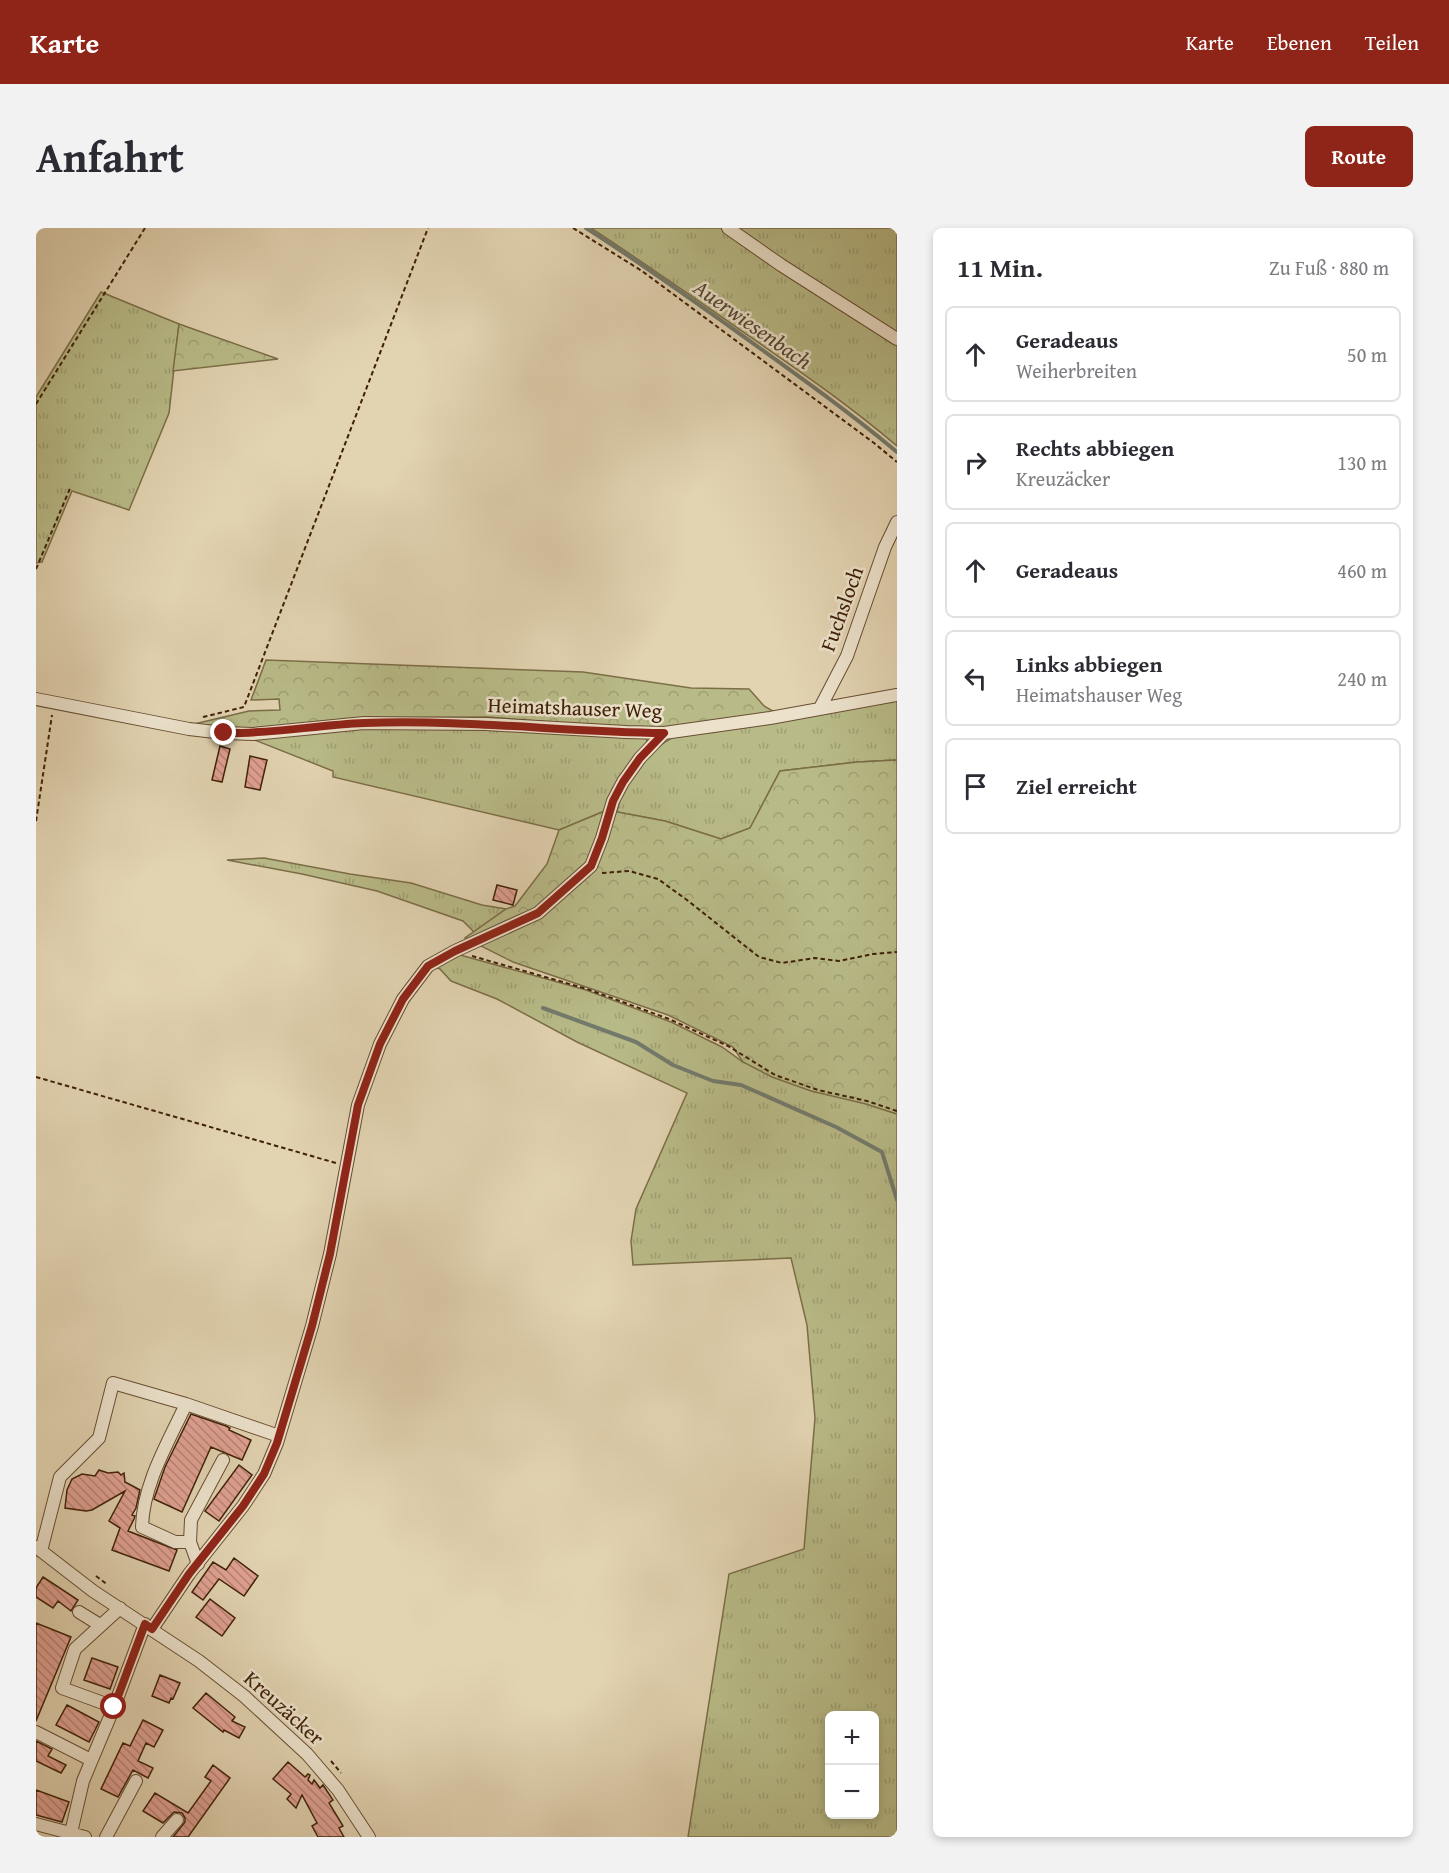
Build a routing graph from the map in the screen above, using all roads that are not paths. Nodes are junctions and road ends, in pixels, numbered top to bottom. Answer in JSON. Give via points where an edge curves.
{"nodes":[{"id":1,"x":728,"y":228,"type":"edge"},
{"id":2,"x":897,"y":339,"type":"edge"},
{"id":3,"x":897,"y":522,"type":"edge"},
{"id":4,"x":897,"y":695,"type":"edge"},
{"id":5,"x":36,"y":699,"type":"edge"},
{"id":6,"x":820,"y":708,"type":"junction"},
{"id":7,"x":664,"y":733,"type":"junction"},
{"id":8,"x":186,"y":1404,"type":"junction"},
{"id":9,"x":278,"y":1439,"type":"junction"},
{"id":10,"x":224,"y":1460,"type":"dead end"},
{"id":11,"x":190,"y":1542,"type":"junction"},
{"id":12,"x":39,"y":1549,"type":"edge"},
{"id":13,"x":198,"y":1564,"type":"junction"},
{"id":14,"x":120,"y":1608,"type":"junction"},
{"id":15,"x":79,"y":1612,"type":"dead end"},
{"id":16,"x":99,"y":1625,"type":"junction"},
{"id":17,"x":148,"y":1626,"type":"junction"},
{"id":18,"x":114,"y":1707,"type":"junction"},
{"id":19,"x":36,"y":1731,"type":"edge"},
{"id":20,"x":91,"y":1760,"type":"junction"},
{"id":21,"x":136,"y":1781,"type":"dead end"},
{"id":22,"x":177,"y":1820,"type":"dead end"},
{"id":23,"x":36,"y":1824,"type":"edge"},
{"id":24,"x":70,"y":1836,"type":"edge"},
{"id":25,"x":85,"y":1837,"type":"edge"},
{"id":26,"x":106,"y":1837,"type":"edge"},
{"id":27,"x":162,"y":1837,"type":"edge"},
{"id":28,"x":369,"y":1837,"type":"edge"}],
"edges":[{"from":1,"to":2,"type":"street"},
{"from":3,"to":6,"type":"street","name":"Fuchsloch","via":[[847,656]]},
{"from":4,"to":6,"type":"street","name":"Heimatshauser Weg"},
{"from":5,"to":7,"type":"street","name":"Heimatshauser Weg","via":[[224,733],[253,734],[364,723],[486,724]]},
{"from":6,"to":7,"type":"street","name":"Heimatshauser Weg"},
{"from":7,"to":9,"type":"street","via":[[623,782],[591,866],[538,913],[428,966],[403,999],[380,1044],[358,1105],[330,1254]]},
{"from":8,"to":9,"type":"street"},
{"from":8,"to":11,"type":"street","via":[[151,1480],[142,1527],[175,1542]]},
{"from":8,"to":12,"type":"street","via":[[112,1383],[99,1438],[60,1477]]},
{"from":9,"to":13,"type":"street","via":[[264,1474]]},
{"from":10,"to":11,"type":"street","via":[[191,1520]]},
{"from":11,"to":13,"type":"street"},
{"from":12,"to":14,"type":"street","name":"Kreuzäcker"},
{"from":13,"to":17,"type":"street"},
{"from":14,"to":16,"type":"street"},
{"from":14,"to":17,"type":"street","name":"Kreuzäcker"},
{"from":15,"to":16,"type":"street"},
{"from":16,"to":18,"type":"street","via":[[75,1649],[62,1688]]},
{"from":17,"to":18,"type":"street"},
{"from":17,"to":28,"type":"street","name":"Kreuzäcker","via":[[244,1696],[307,1754],[338,1790]]},
{"from":18,"to":20,"type":"street"},
{"from":19,"to":20,"type":"street"},
{"from":20,"to":24,"type":"street","via":[[82,1781]]},
{"from":21,"to":26,"type":"street"},
{"from":22,"to":27,"type":"street"},
{"from":23,"to":24,"type":"street"},
{"from":24,"to":25,"type":"street"}]}
